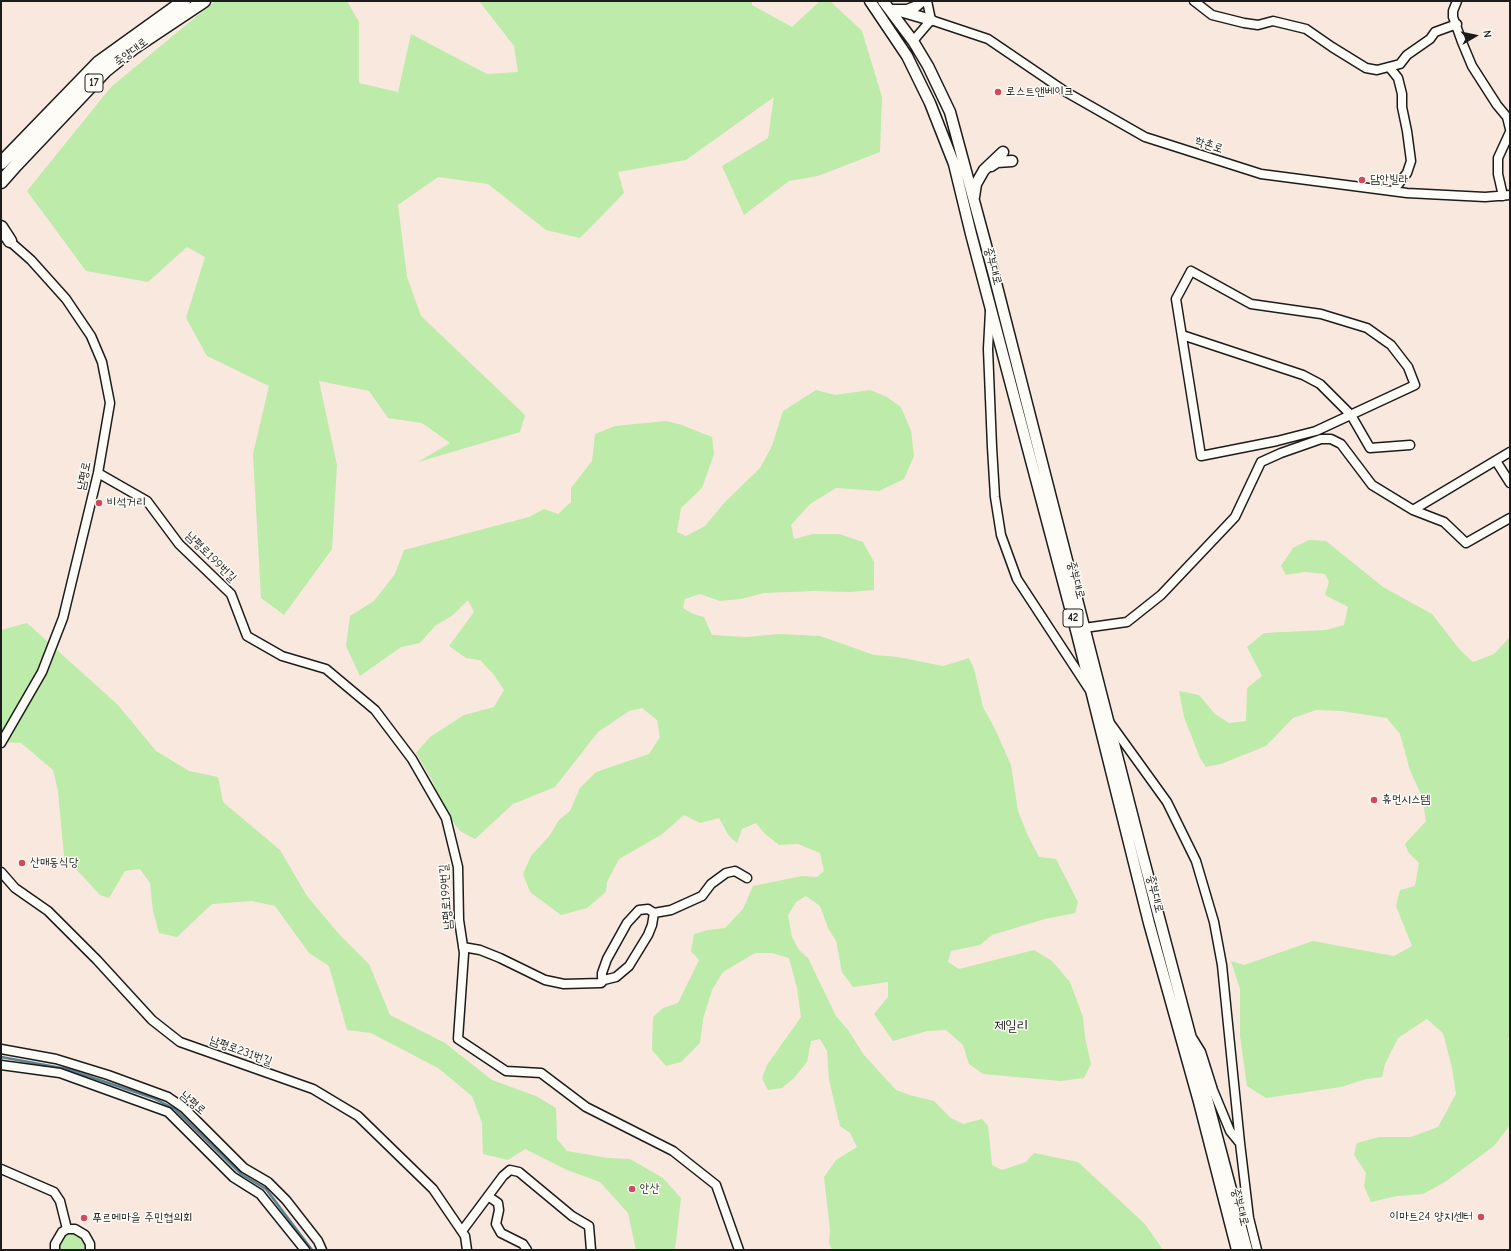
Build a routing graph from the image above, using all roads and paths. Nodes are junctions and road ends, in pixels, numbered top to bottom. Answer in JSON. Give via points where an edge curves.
{"nodes":[{"id":1,"x":184,"y":1,"type":"edge"},
{"id":2,"x":204,"y":1,"type":"edge"},
{"id":3,"x":870,"y":1,"type":"edge"},
{"id":4,"x":883,"y":1,"type":"edge"},
{"id":5,"x":922,"y":1,"type":"edge"},
{"id":6,"x":927,"y":1,"type":"edge"},
{"id":7,"x":1194,"y":1,"type":"edge"},
{"id":8,"x":1458,"y":1,"type":"edge"},
{"id":9,"x":894,"y":10,"type":"junction"},
{"id":10,"x":931,"y":20,"type":"junction"},
{"id":11,"x":1457,"y":24,"type":"junction"},
{"id":12,"x":913,"y":40,"type":"junction"},
{"id":13,"x":1390,"y":68,"type":"junction"},
{"id":14,"x":1510,"y":129,"type":"edge"},
{"id":15,"x":1510,"y":132,"type":"edge"},
{"id":16,"x":1003,"y":152,"type":"dead end"},
{"id":17,"x":1012,"y":160,"type":"dead end"},
{"id":18,"x":1,"y":163,"type":"edge"},
{"id":19,"x":984,"y":170,"type":"junction"},
{"id":20,"x":1,"y":182,"type":"edge"},
{"id":21,"x":1393,"y":191,"type":"junction"},
{"id":22,"x":1506,"y":195,"type":"edge"},
{"id":23,"x":974,"y":198,"type":"junction"},
{"id":24,"x":1,"y":227,"type":"edge"},
{"id":25,"x":4,"y":238,"type":"edge"},
{"id":26,"x":990,"y":305,"type":"junction"},
{"id":27,"x":1182,"y":335,"type":"junction"},
{"id":28,"x":1350,"y":415,"type":"junction"},
{"id":29,"x":1278,"y":441,"type":"junction"},
{"id":30,"x":1410,"y":445,"type":"dead end"},
{"id":31,"x":1510,"y":452,"type":"edge"},
{"id":32,"x":1281,"y":453,"type":"junction"},
{"id":33,"x":1496,"y":461,"type":"junction"},
{"id":34,"x":98,"y":473,"type":"junction"},
{"id":35,"x":1510,"y":483,"type":"edge"},
{"id":36,"x":1414,"y":510,"type":"junction"},
{"id":37,"x":1510,"y":518,"type":"edge"},
{"id":38,"x":1084,"y":628,"type":"junction"},
{"id":39,"x":1091,"y":691,"type":"junction"},
{"id":40,"x":1108,"y":721,"type":"junction"},
{"id":41,"x":1,"y":743,"type":"edge"},
{"id":42,"x":1,"y":872,"type":"edge"},
{"id":43,"x":747,"y":878,"type":"dead end"},
{"id":44,"x":654,"y":913,"type":"junction"},
{"id":45,"x":463,"y":947,"type":"junction"},
{"id":46,"x":604,"y":980,"type":"junction"},
{"id":47,"x":1191,"y":1034,"type":"junction"},
{"id":48,"x":1,"y":1049,"type":"edge"},
{"id":49,"x":1,"y":1065,"type":"edge"},
{"id":50,"x":1240,"y":1143,"type":"junction"},
{"id":51,"x":1,"y":1169,"type":"edge"},
{"id":52,"x":488,"y":1196,"type":"junction"},
{"id":53,"x":67,"y":1229,"type":"junction"},
{"id":54,"x":462,"y":1231,"type":"junction"},
{"id":55,"x":54,"y":1250,"type":"edge"},
{"id":56,"x":90,"y":1250,"type":"edge"},
{"id":57,"x":305,"y":1250,"type":"edge"},
{"id":58,"x":322,"y":1250,"type":"edge"},
{"id":59,"x":467,"y":1250,"type":"edge"},
{"id":60,"x":527,"y":1250,"type":"edge"},
{"id":61,"x":591,"y":1250,"type":"edge"},
{"id":62,"x":739,"y":1250,"type":"edge"},
{"id":63,"x":1237,"y":1250,"type":"edge"},
{"id":64,"x":1247,"y":1250,"type":"edge"},
{"id":65,"x":1257,"y":1250,"type":"edge"}],
"edges":[{"from":1,"to":18,"type":"highway","name":"죽양대로","number":"17","via":[[99,62]]},
{"from":2,"to":20,"type":"highway","name":"죽양대로","number":"17","via":[[135,47],[105,71]]},
{"from":3,"to":26,"type":"main road","name":"중부대로","number":"42","via":[[907,56],[930,103],[954,164]]},
{"from":4,"to":9,"type":"main road","name":"중부대로","number":"42"},
{"from":5,"to":9,"type":"main road","via":[[915,7]]},
{"from":6,"to":10,"type":"street"},
{"from":7,"to":13,"type":"street","via":[[1212,15],[1230,20],[1258,25],[1273,21],[1306,29],[1366,68]]},
{"from":8,"to":11,"type":"street","via":[[1453,11]]},
{"from":9,"to":10,"type":"main road"},
{"from":9,"to":12,"type":"main road","name":"중부대로","number":"42"},
{"from":10,"to":12,"type":"street"},
{"from":10,"to":21,"type":"street","name":"학촌로","via":[[988,39],[1066,92],[1145,137],[1261,174]]},
{"from":11,"to":13,"type":"street","via":[[1435,32],[1400,64]]},
{"from":11,"to":14,"type":"street","via":[[1472,66],[1507,117]]},
{"from":12,"to":23,"type":"main road","name":"중부대로","number":"42","via":[[950,112]]},
{"from":13,"to":21,"type":"street","via":[[1398,78],[1402,94],[1411,161]]},
{"from":15,"to":22,"type":"street","via":[[1498,158],[1498,174]]},
{"from":16,"to":19,"type":"main road"},
{"from":17,"to":19,"type":"main road","via":[[997,162]]},
{"from":19,"to":23,"type":"main road","via":[[976,184]]},
{"from":21,"to":22,"type":"street","name":"학촌로","via":[[1485,197]]},
{"from":23,"to":38,"type":"main road","name":"중부대로","number":"42"},
{"from":24,"to":25,"type":"highway"},
{"from":25,"to":34,"type":"street","name":"남평로","via":[[31,260],[66,299],[91,336],[102,362],[110,403]]},
{"from":26,"to":39,"type":"main road","name":"중부대로","number":"42"},
{"from":26,"to":39,"type":"street","via":[[988,349],[992,447],[1000,535],[1017,578]]},
{"from":27,"to":28,"type":"street","via":[[1303,375],[1320,384]]},
{"from":27,"to":28,"type":"street","via":[[1176,299],[1191,271],[1252,304],[1321,314],[1367,328],[1391,345],[1408,367],[1415,386]]},
{"from":27,"to":29,"type":"street","via":[[1201,456]]},
{"from":28,"to":29,"type":"street","via":[[1316,431]]},
{"from":28,"to":30,"type":"street","via":[[1370,448]]},
{"from":29,"to":32,"type":"street"},
{"from":31,"to":33,"type":"street"},
{"from":32,"to":36,"type":"street","via":[[1321,439],[1331,439],[1341,444],[1372,485]]},
{"from":32,"to":38,"type":"street","via":[[1261,462],[1235,517],[1161,595],[1127,622]]},
{"from":33,"to":35,"type":"street"},
{"from":33,"to":36,"type":"street"},
{"from":34,"to":41,"type":"street","name":"남평로","via":[[63,618],[42,672]]},
{"from":34,"to":45,"type":"street","name":"남평로199번길","via":[[147,501],[179,544],[231,594],[247,636],[282,656],[326,669],[376,710],[412,759],[446,818],[458,867],[458,920]]},
{"from":36,"to":37,"type":"street","via":[[1444,522],[1466,543]]},
{"from":38,"to":40,"type":"main road","name":"중부대로","number":"42"},
{"from":39,"to":63,"type":"main road","name":"중부대로","number":"42","via":[[1149,923]]},
{"from":40,"to":47,"type":"main road","name":"중부대로","number":"42"},
{"from":40,"to":50,"type":"street","via":[[1167,802],[1196,861],[1214,922],[1222,965]]},
{"from":42,"to":54,"type":"street","name":"남평로231번길","via":[[15,888],[48,911],[152,1020],[180,1042],[313,1089],[358,1116],[433,1189]]},
{"from":43,"to":44,"type":"street","via":[[735,871],[726,873],[711,884],[702,896],[671,910]]},
{"from":44,"to":46,"type":"street","via":[[648,935],[629,966],[616,977]]},
{"from":44,"to":46,"type":"street","via":[[648,909],[639,910],[627,923],[607,959],[602,973]]},
{"from":45,"to":46,"type":"street","via":[[500,958],[545,980],[564,984],[601,983]]},
{"from":45,"to":62,"type":"street","name":"남평로199번길","via":[[458,1039],[506,1071],[541,1073],[586,1107],[673,1151],[716,1185]]},
{"from":47,"to":50,"type":"street","via":[[1201,1052],[1230,1131]]},
{"from":47,"to":64,"type":"main road","name":"중부대로","number":"42"},
{"from":48,"to":58,"type":"street","name":"남평로","via":[[56,1059],[168,1097],[184,1108],[244,1168],[268,1182],[286,1200],[318,1241]]},
{"from":49,"to":57,"type":"street","name":"남평로","via":[[60,1073],[168,1112],[233,1177],[260,1194]]},
{"from":50,"to":65,"type":"street"},
{"from":51,"to":53,"type":"street","via":[[54,1192],[60,1201]]},
{"from":52,"to":54,"type":"street"},
{"from":52,"to":60,"type":"street","via":[[498,1203],[496,1224],[501,1233],[523,1244]]},
{"from":52,"to":61,"type":"street","via":[[510,1170],[519,1172],[572,1216],[589,1226]]},
{"from":53,"to":55,"type":"street","via":[[57,1238]]},
{"from":53,"to":56,"type":"street","via":[[75,1229],[85,1235]]},
{"from":54,"to":59,"type":"street","name":"남평로231번길"}]}
